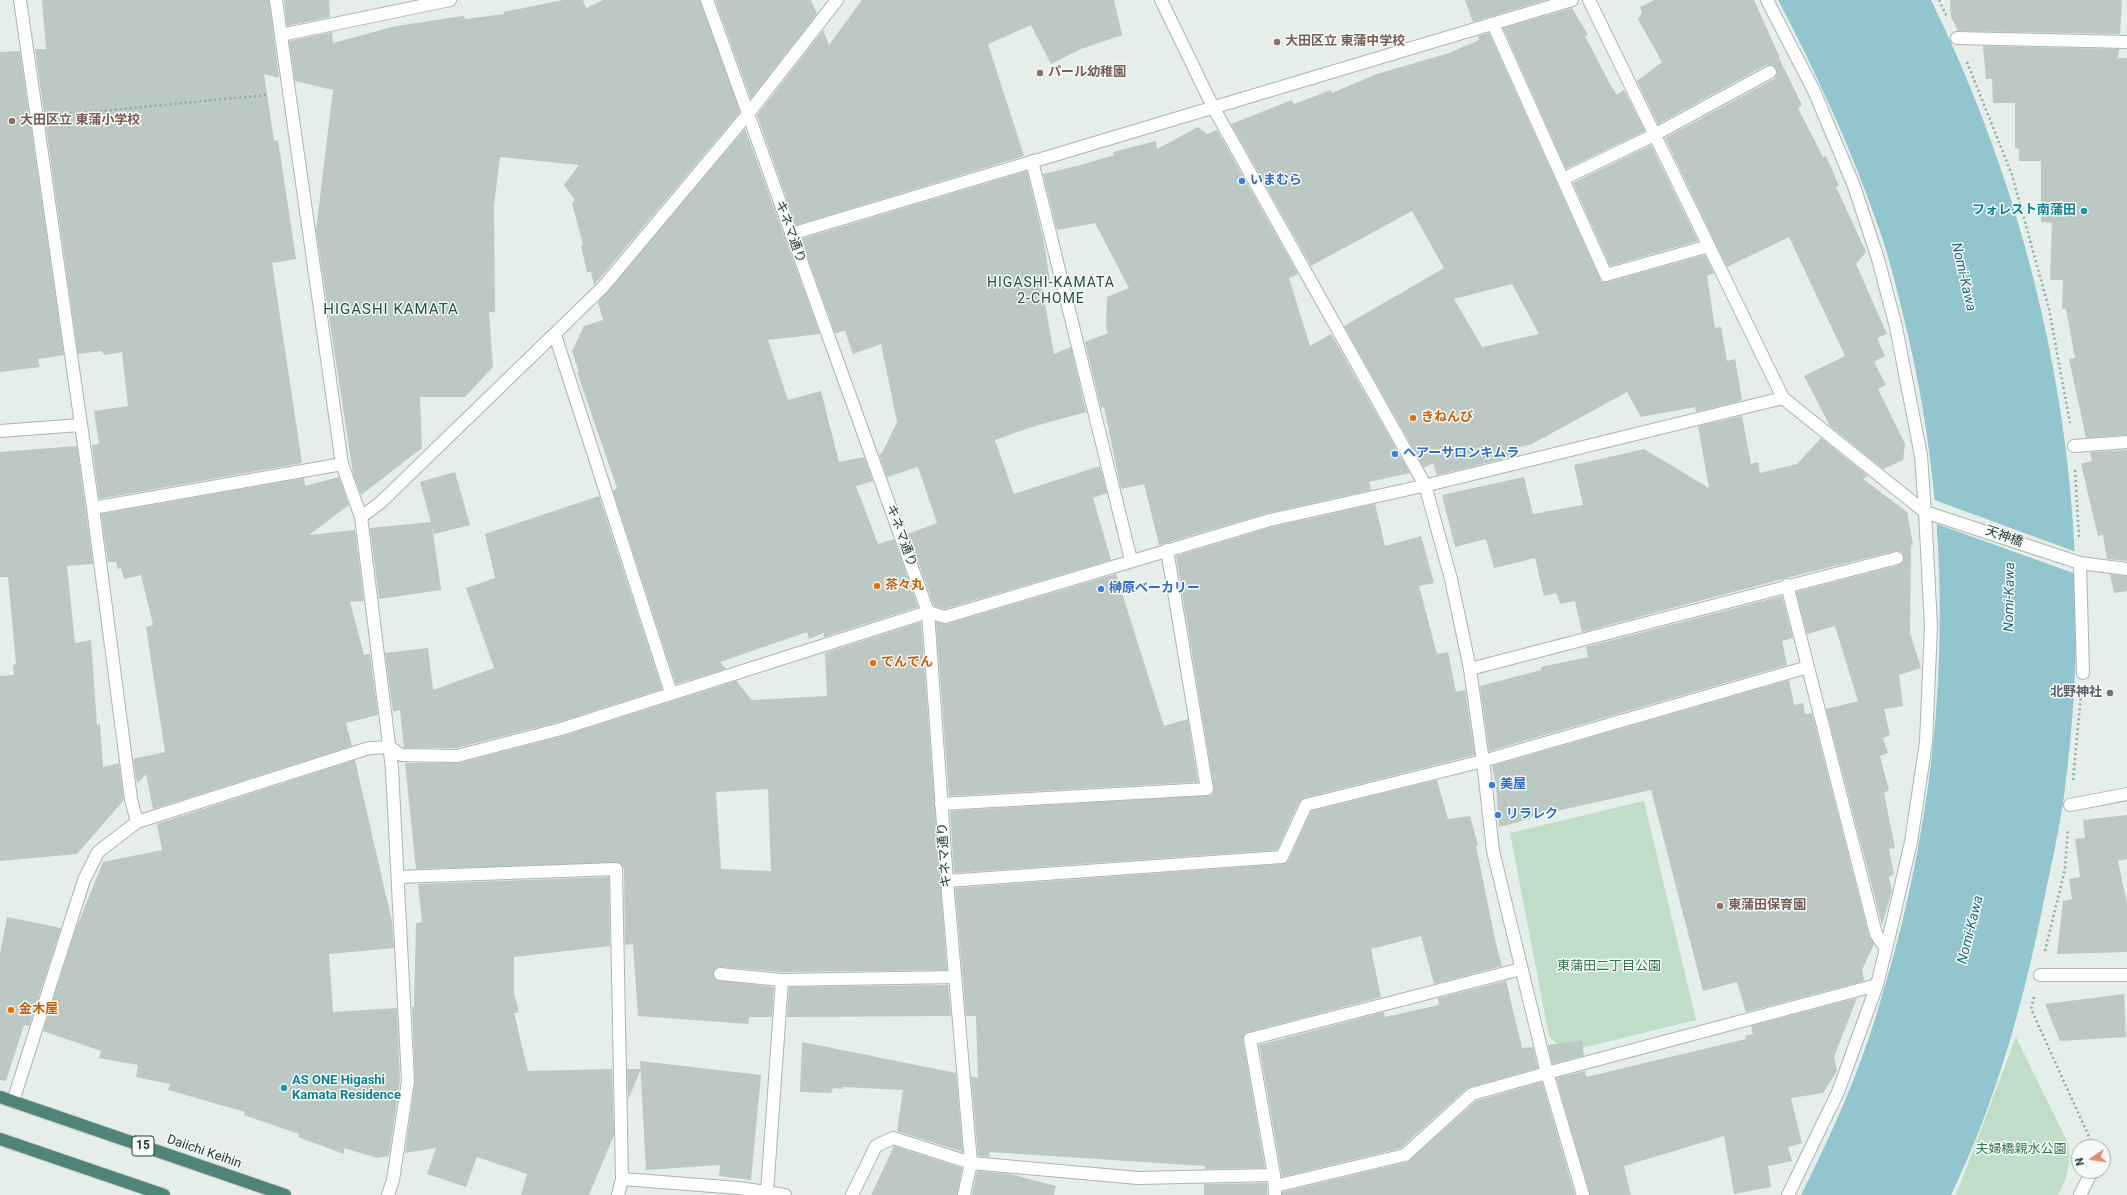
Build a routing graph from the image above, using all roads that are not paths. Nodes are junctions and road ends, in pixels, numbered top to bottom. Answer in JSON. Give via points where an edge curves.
{"nodes":[{"id":1,"x":20,"y":0,"type":"edge"},
{"id":2,"x":276,"y":0,"type":"edge"},
{"id":3,"x":450,"y":0,"type":"edge"},
{"id":4,"x":707,"y":0,"type":"edge"},
{"id":5,"x":837,"y":0,"type":"edge"},
{"id":6,"x":1161,"y":0,"type":"edge"},
{"id":7,"x":1572,"y":0,"type":"edge"},
{"id":8,"x":1589,"y":0,"type":"edge"},
{"id":9,"x":1768,"y":0,"type":"edge"},
{"id":10,"x":1493,"y":24,"type":"junction"},
{"id":11,"x":281,"y":35,"type":"junction"},
{"id":12,"x":1957,"y":38,"type":"road end"},
{"id":13,"x":2127,"y":42,"type":"edge"},
{"id":14,"x":1770,"y":72,"type":"dead end"},
{"id":15,"x":1213,"y":107,"type":"junction"},
{"id":16,"x":748,"y":114,"type":"junction"},
{"id":17,"x":1654,"y":135,"type":"junction"},
{"id":18,"x":1032,"y":161,"type":"junction"},
{"id":19,"x":1563,"y":178,"type":"junction"},
{"id":20,"x":791,"y":234,"type":"junction"},
{"id":21,"x":1709,"y":246,"type":"junction"},
{"id":22,"x":555,"y":335,"type":"junction"},
{"id":23,"x":1783,"y":398,"type":"junction"},
{"id":24,"x":80,"y":425,"type":"junction"},
{"id":25,"x":0,"y":431,"type":"edge"},
{"id":26,"x":2127,"y":442,"type":"edge"},
{"id":27,"x":2074,"y":446,"type":"road end"},
{"id":28,"x":342,"y":464,"type":"junction"},
{"id":29,"x":1425,"y":485,"type":"junction"},
{"id":30,"x":93,"y":508,"type":"junction"},
{"id":31,"x":1929,"y":513,"type":"junction"},
{"id":32,"x":361,"y":517,"type":"junction"},
{"id":33,"x":1167,"y":550,"type":"junction"},
{"id":34,"x":1897,"y":558,"type":"dead end"},
{"id":35,"x":1131,"y":560,"type":"junction"},
{"id":36,"x":2077,"y":562,"type":"junction"},
{"id":37,"x":2127,"y":569,"type":"edge"},
{"id":38,"x":1787,"y":585,"type":"junction"},
{"id":39,"x":928,"y":612,"type":"junction"},
{"id":40,"x":1808,"y":667,"type":"junction"},
{"id":41,"x":1470,"y":669,"type":"junction"},
{"id":42,"x":2083,"y":673,"type":"road end"},
{"id":43,"x":671,"y":693,"type":"junction"},
{"id":44,"x":390,"y":747,"type":"junction"},
{"id":45,"x":1483,"y":761,"type":"junction"},
{"id":46,"x":2127,"y":794,"type":"edge"},
{"id":47,"x":941,"y":804,"type":"junction"},
{"id":48,"x":2070,"y":805,"type":"road end"},
{"id":49,"x":137,"y":822,"type":"junction"},
{"id":50,"x":398,"y":877,"type":"junction"},
{"id":51,"x":947,"y":881,"type":"junction"},
{"id":52,"x":1886,"y":949,"type":"junction"},
{"id":53,"x":1521,"y":969,"type":"junction"},
{"id":54,"x":720,"y":974,"type":"dead end"},
{"id":55,"x":2040,"y":975,"type":"road end"},
{"id":56,"x":2127,"y":975,"type":"edge"},
{"id":57,"x":955,"y":977,"type":"junction"},
{"id":58,"x":782,"y":980,"type":"junction"},
{"id":59,"x":1877,"y":985,"type":"junction"},
{"id":60,"x":1546,"y":1073,"type":"junction"},
{"id":61,"x":0,"y":1097,"type":"edge"},
{"id":62,"x":13,"y":1101,"type":"junction"},
{"id":63,"x":0,"y":1139,"type":"edge"},
{"id":64,"x":971,"y":1163,"type":"junction"},
{"id":65,"x":622,"y":1179,"type":"junction"},
{"id":66,"x":2088,"y":1179,"type":"edge"},
{"id":67,"x":1275,"y":1185,"type":"edge"},
{"id":68,"x":767,"y":1192,"type":"junction"},
{"id":69,"x":164,"y":1195,"type":"edge"},
{"id":70,"x":285,"y":1195,"type":"edge"},
{"id":71,"x":388,"y":1195,"type":"edge"},
{"id":72,"x":618,"y":1195,"type":"edge"},
{"id":73,"x":785,"y":1195,"type":"edge"},
{"id":74,"x":852,"y":1195,"type":"edge"},
{"id":75,"x":964,"y":1195,"type":"edge"},
{"id":76,"x":1583,"y":1195,"type":"edge"},
{"id":77,"x":1788,"y":1195,"type":"edge"},
{"id":78,"x":2080,"y":1195,"type":"edge"}],
"edges":[{"from":1,"to":24,"type":"street"},
{"from":2,"to":11,"type":"street"},
{"from":3,"to":11,"type":"street"},
{"from":4,"to":16,"type":"street","name":"キネマ通り"},
{"from":5,"to":16,"type":"street"},
{"from":6,"to":15,"type":"street"},
{"from":7,"to":10,"type":"street"},
{"from":8,"to":17,"type":"street"},
{"from":9,"to":31,"type":"street","via":[[1814,91],[1854,186],[1878,259],[1911,399]]},
{"from":10,"to":15,"type":"street"},
{"from":10,"to":19,"type":"street"},
{"from":11,"to":28,"type":"street"},
{"from":12,"to":13,"type":"street"},
{"from":14,"to":17,"type":"street"},
{"from":15,"to":18,"type":"street"},
{"from":15,"to":29,"type":"street"},
{"from":16,"to":20,"type":"street","name":"キネマ通り"},
{"from":16,"to":22,"type":"street","via":[[603,287]]},
{"from":17,"to":19,"type":"street"},
{"from":17,"to":21,"type":"street"},
{"from":18,"to":20,"type":"street"},
{"from":18,"to":35,"type":"street"},
{"from":19,"to":21,"type":"street","via":[[1606,275]]},
{"from":20,"to":39,"type":"street","name":"キネマ通り"},
{"from":21,"to":23,"type":"street"},
{"from":22,"to":32,"type":"street","via":[[380,503]]},
{"from":22,"to":43,"type":"street"},
{"from":23,"to":29,"type":"street"},
{"from":23,"to":31,"type":"street"},
{"from":24,"to":25,"type":"street"},
{"from":24,"to":30,"type":"street"},
{"from":26,"to":27,"type":"street"},
{"from":28,"to":30,"type":"street"},
{"from":28,"to":32,"type":"street"},
{"from":29,"to":33,"type":"street","via":[[1270,520]]},
{"from":29,"to":41,"type":"street","via":[[1451,579]]},
{"from":30,"to":49,"type":"street","via":[[130,792]]},
{"from":31,"to":36,"type":"street","name":"天神橋"},
{"from":31,"to":52,"type":"street","via":[[1924,550],[1930,626],[1926,742],[1911,842]]},
{"from":32,"to":44,"type":"street"},
{"from":33,"to":35,"type":"street"},
{"from":33,"to":47,"type":"street","via":[[1207,789]]},
{"from":34,"to":38,"type":"street"},
{"from":35,"to":39,"type":"street","via":[[946,617]]},
{"from":36,"to":37,"type":"street","name":"天神橋"},
{"from":36,"to":42,"type":"street"},
{"from":38,"to":40,"type":"street"},
{"from":38,"to":41,"type":"street"},
{"from":39,"to":43,"type":"street"},
{"from":39,"to":47,"type":"street","name":"キネマ通り"},
{"from":40,"to":45,"type":"street"},
{"from":40,"to":52,"type":"street","via":[[1876,934]]},
{"from":41,"to":45,"type":"street"},
{"from":43,"to":44,"type":"street","via":[[561,729],[457,756],[402,755]]},
{"from":44,"to":49,"type":"street","via":[[369,748]]},
{"from":44,"to":50,"type":"street"},
{"from":45,"to":51,"type":"street","via":[[1306,805],[1282,857]]},
{"from":45,"to":53,"type":"street","via":[[1493,851]]},
{"from":46,"to":48,"type":"street"},
{"from":47,"to":51,"type":"street","name":"キネマ通り"},
{"from":49,"to":62,"type":"street","via":[[98,852],[84,880]]},
{"from":50,"to":65,"type":"street","via":[[616,869]]},
{"from":50,"to":71,"type":"street","via":[[408,1081],[393,1180]]},
{"from":51,"to":57,"type":"street","name":"キネマ通り"},
{"from":52,"to":59,"type":"street"},
{"from":53,"to":60,"type":"street"},
{"from":53,"to":67,"type":"street","via":[[1250,1040]]},
{"from":54,"to":58,"type":"street"},
{"from":55,"to":56,"type":"street"},
{"from":57,"to":58,"type":"street"},
{"from":57,"to":64,"type":"street","name":"キネマ通り"},
{"from":58,"to":68,"type":"street"},
{"from":59,"to":60,"type":"street"},
{"from":59,"to":77,"type":"street","via":[[1838,1092]]},
{"from":60,"to":67,"type":"street","via":[[1472,1094],[1405,1155]]},
{"from":60,"to":76,"type":"street"},
{"from":61,"to":62,"type":"highway","name":"Daiichi Keihin","number":"15"},
{"from":62,"to":70,"type":"highway","name":"Daiichi Keihin","number":"15"},
{"from":63,"to":69,"type":"highway"},
{"from":64,"to":67,"type":"street","via":[[1138,1178]]},
{"from":64,"to":74,"type":"street","via":[[893,1138],[876,1146]]},
{"from":64,"to":75,"type":"street","name":"キネマ通り"},
{"from":65,"to":68,"type":"street"},
{"from":65,"to":72,"type":"street"},
{"from":66,"to":78,"type":"street"},
{"from":68,"to":73,"type":"street"}]}
